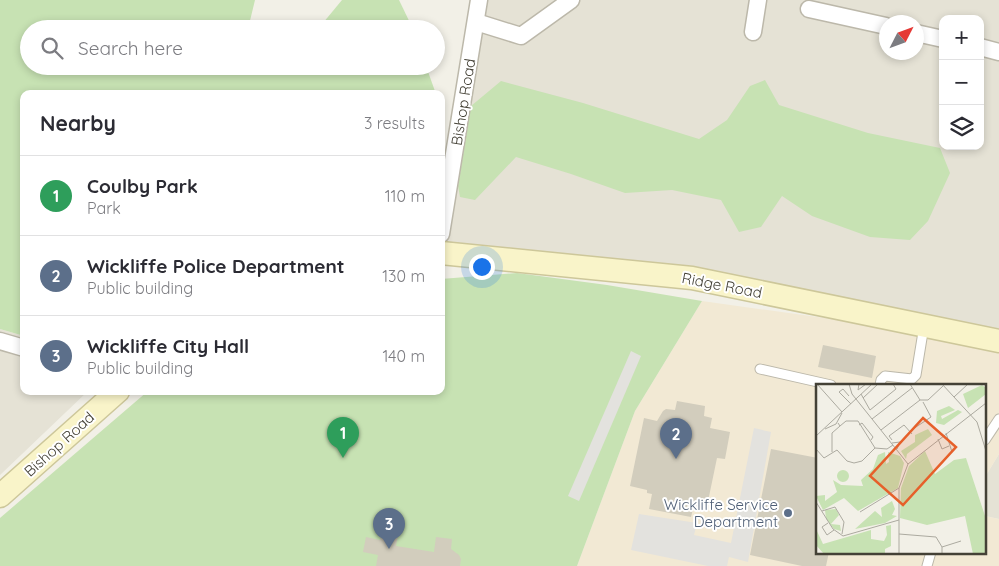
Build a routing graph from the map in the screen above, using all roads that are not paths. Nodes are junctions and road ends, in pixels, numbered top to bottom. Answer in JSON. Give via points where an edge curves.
{"nodes":[{"id":1,"x":480,"y":0,"type":"edge"},
{"id":2,"x":571,"y":0,"type":"edge"},
{"id":3,"x":758,"y":0,"type":"edge"},
{"id":4,"x":809,"y":9,"type":"dead end"},
{"id":5,"x":476,"y":22,"type":"junction"},
{"id":6,"x":879,"y":24,"type":"edge"},
{"id":7,"x":753,"y":32,"type":"dead end"},
{"id":8,"x":924,"y":35,"type":"edge"},
{"id":9,"x":939,"y":38,"type":"edge"},
{"id":10,"x":984,"y":48,"type":"edge"},
{"id":11,"x":999,"y":52,"type":"edge"},
{"id":12,"x":445,"y":210,"type":"edge"},
{"id":13,"x":445,"y":253,"type":"edge"},
{"id":14,"x":924,"y":326,"type":"junction"},
{"id":15,"x":0,"y":341,"type":"edge"},
{"id":16,"x":999,"y":341,"type":"edge"},
{"id":17,"x":20,"y":347,"type":"edge"},
{"id":18,"x":760,"y":369,"type":"dead end"},
{"id":19,"x":827,"y":384,"type":"edge"},
{"id":20,"x":880,"y":384,"type":"edge"},
{"id":21,"x":114,"y":395,"type":"edge"},
{"id":22,"x":999,"y":419,"type":"edge"},
{"id":23,"x":986,"y":438,"type":"edge"},
{"id":24,"x":0,"y":496,"type":"edge"}],
"edges":[{"from":1,"to":5,"type":"street","name":"Bishop Road"},
{"from":2,"to":5,"type":"street","via":[[521,36]]},
{"from":3,"to":7,"type":"street"},
{"from":4,"to":6,"type":"street"},
{"from":5,"to":12,"type":"street","name":"Bishop Road"},
{"from":8,"to":9,"type":"street"},
{"from":10,"to":11,"type":"street"},
{"from":13,"to":14,"type":"main road","name":"Ridge Road","via":[[692,278]]},
{"from":14,"to":16,"type":"main road","name":"Ridge Road"},
{"from":14,"to":20,"type":"lane","via":[[916,375],[912,379],[885,376]]},
{"from":15,"to":17,"type":"street"},
{"from":18,"to":19,"type":"lane"},
{"from":21,"to":24,"type":"main road","name":"Bishop Road"},
{"from":22,"to":23,"type":"lane"}]}
